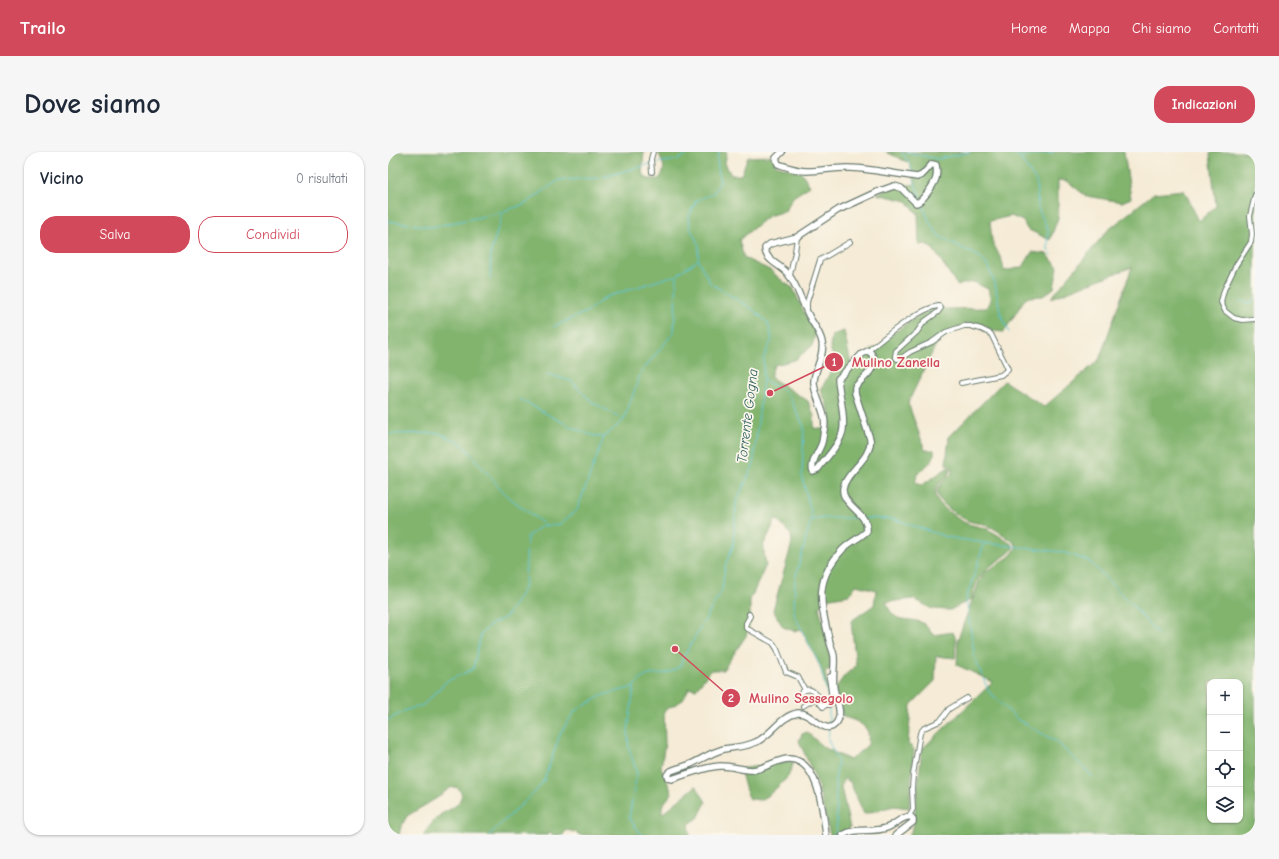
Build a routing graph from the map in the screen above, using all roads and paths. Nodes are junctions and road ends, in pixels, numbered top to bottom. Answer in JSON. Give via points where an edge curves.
{"nodes":[{"id":1,"x":653,"y":152,"type":"edge"},
{"id":2,"x":782,"y":152,"type":"edge"},
{"id":3,"x":652,"y":172,"type":"dead end"},
{"id":4,"x":1255,"y":195,"type":"edge"},
{"id":5,"x":797,"y":237,"type":"junction"},
{"id":6,"x":850,"y":242,"type":"dead end"},
{"id":7,"x":790,"y":275,"type":"junction"},
{"id":8,"x":807,"y":314,"type":"junction"},
{"id":9,"x":1255,"y":319,"type":"edge"},
{"id":10,"x":868,"y":351,"type":"junction"},
{"id":11,"x":962,"y":383,"type":"dead end"},
{"id":12,"x":749,"y":614,"type":"dead end"},
{"id":13,"x":833,"y":675,"type":"junction"},
{"id":14,"x":805,"y":690,"type":"junction"},
{"id":15,"x":796,"y":698,"type":"dead end"},
{"id":16,"x":967,"y":698,"type":"dead end"},
{"id":17,"x":826,"y":705,"type":"junction"},
{"id":18,"x":803,"y":706,"type":"dead end"},
{"id":19,"x":909,"y":816,"type":"junction"},
{"id":20,"x":826,"y":835,"type":"edge"},
{"id":21,"x":843,"y":835,"type":"edge"},
{"id":22,"x":896,"y":835,"type":"edge"}],
"edges":[{"from":1,"to":3,"type":"street"},
{"from":2,"to":5,"type":"street","via":[[776,158],[778,164],[808,171],[850,168],[917,177],[932,164],[936,165],[936,180],[921,201],[916,203],[901,188],[894,186],[838,210]]},
{"from":4,"to":9,"type":"street","via":[[1250,216],[1251,242],[1236,265],[1221,302],[1223,309],[1232,317]]},
{"from":5,"to":7,"type":"street"},
{"from":5,"to":7,"type":"street","via":[[770,244],[765,248],[768,257]]},
{"from":6,"to":8,"type":"street","via":[[820,260],[806,302]]},
{"from":7,"to":8,"type":"street"},
{"from":8,"to":10,"type":"street","via":[[815,325],[822,343],[814,382],[825,419],[813,471],[818,469],[841,437],[842,404],[838,379]]},
{"from":10,"to":11,"type":"street","via":[[912,317],[940,306],[939,311],[926,319],[917,332],[896,351],[895,356],[900,359],[957,328],[970,326],[989,332],[1008,369],[1001,375]]},
{"from":10,"to":13,"type":"street","via":[[875,360],[874,365],[855,387],[855,393],[871,445],[843,487],[846,499],[863,518],[867,531],[834,559],[824,577],[821,600],[834,657]]},
{"from":12,"to":14,"type":"street","via":[[746,628],[773,643],[786,672],[797,676]]},
{"from":13,"to":17,"type":"street","via":[[829,677],[832,700]]},
{"from":13,"to":20,"type":"street","via":[[840,714],[834,725],[827,728],[807,714],[792,715],[757,742],[723,749],[670,771],[667,775],[672,780],[720,765],[748,770],[786,759],[800,762],[809,770],[815,782]]},
{"from":14,"to":15,"type":"street"},
{"from":14,"to":17,"type":"street","via":[[817,693]]},
{"from":16,"to":19,"type":"street","via":[[949,709],[940,721],[924,728],[920,733],[913,775],[913,809]]},
{"from":17,"to":18,"type":"street","via":[[823,707],[814,699]]},
{"from":19,"to":21,"type":"street","via":[[888,828],[852,831]]},
{"from":19,"to":22,"type":"street","via":[[913,822]]}]}
